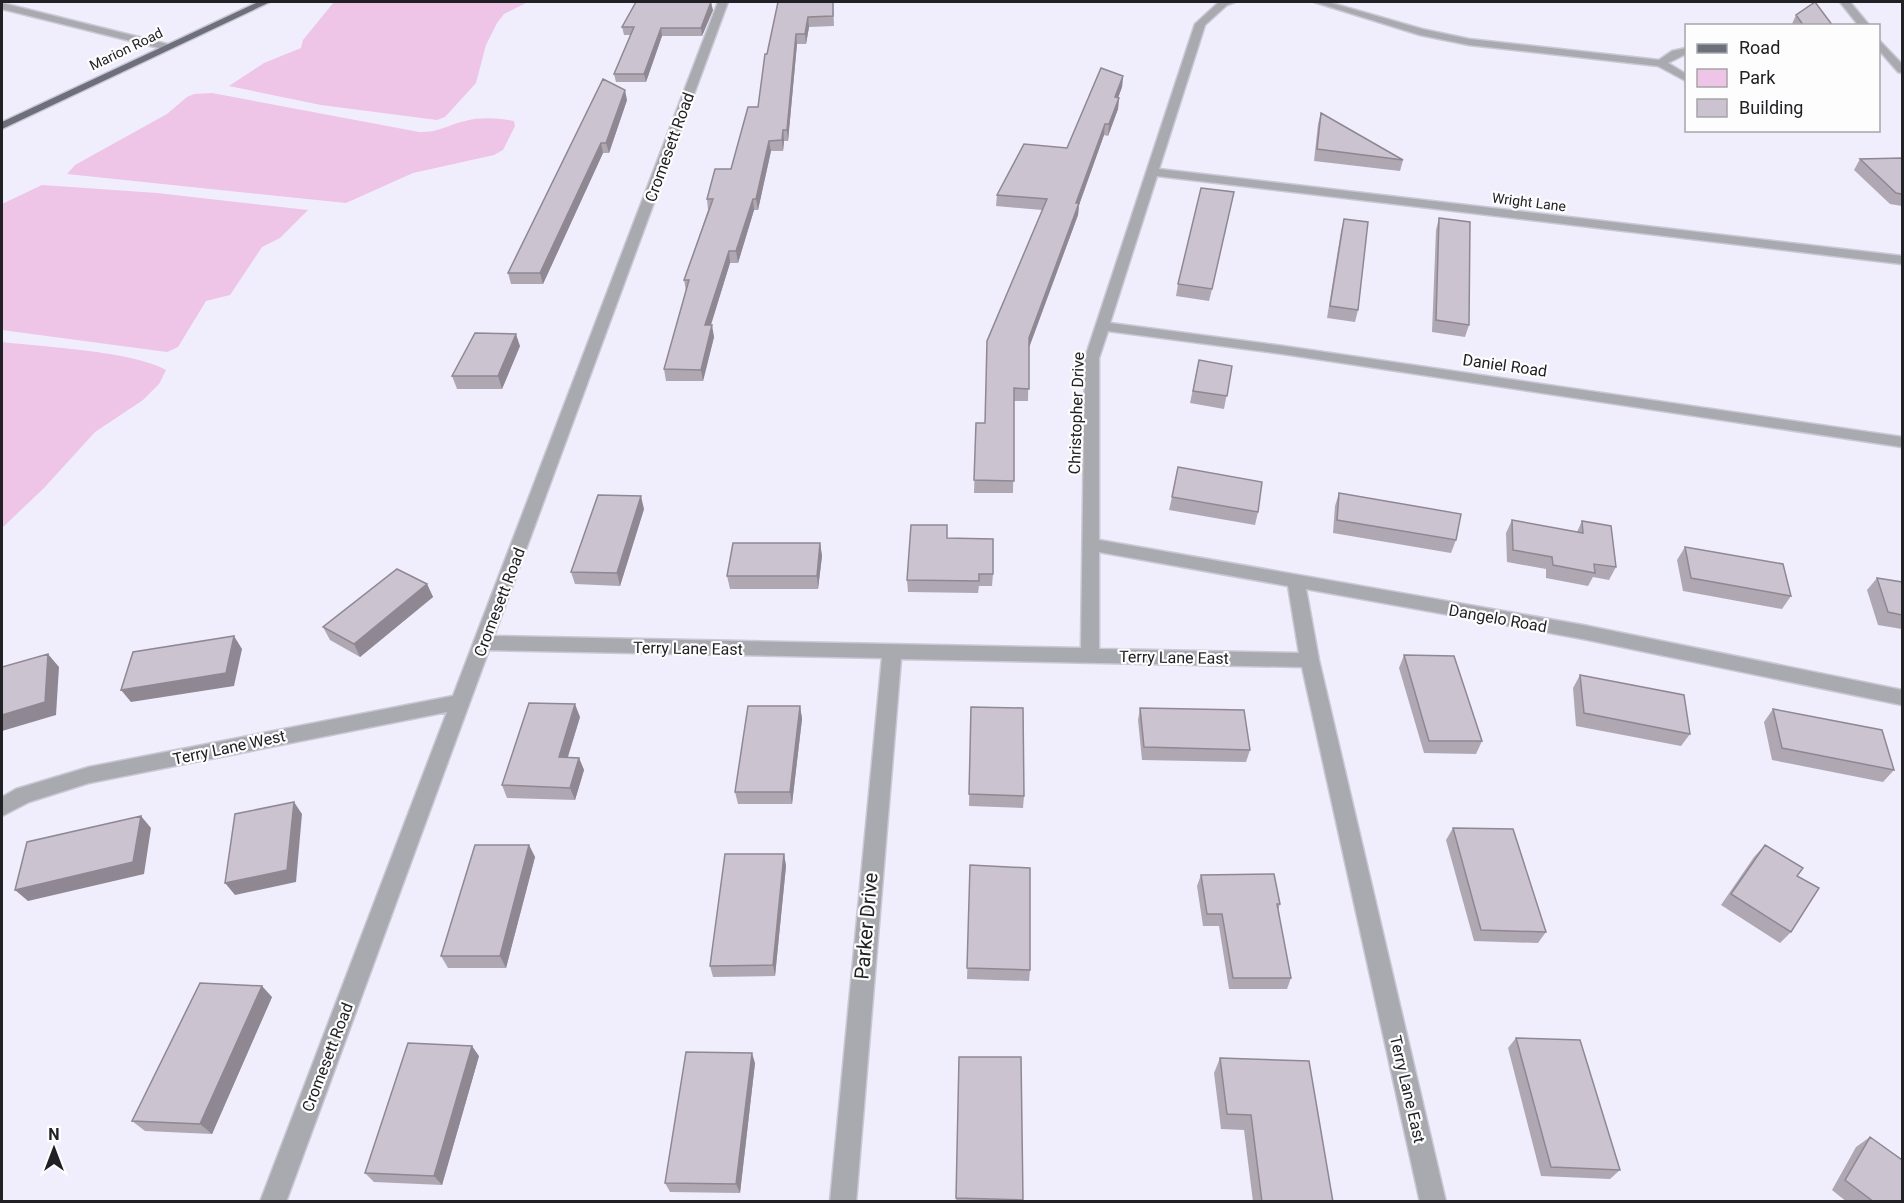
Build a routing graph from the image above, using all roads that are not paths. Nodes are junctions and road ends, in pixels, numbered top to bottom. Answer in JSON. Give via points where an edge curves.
{"nodes":[{"id":1,"x":265,"y":2,"type":"edge"},
{"id":2,"x":723,"y":2,"type":"edge"},
{"id":3,"x":1230,"y":2,"type":"edge"},
{"id":4,"x":1318,"y":2,"type":"edge"},
{"id":5,"x":1845,"y":2,"type":"edge"},
{"id":6,"x":2,"y":6,"type":"edge"},
{"id":7,"x":1863,"y":24,"type":"edge"},
{"id":8,"x":1880,"y":44,"type":"edge"},
{"id":9,"x":167,"y":47,"type":"junction"},
{"id":10,"x":1685,"y":51,"type":"edge"},
{"id":11,"x":1661,"y":63,"type":"junction"},
{"id":12,"x":1902,"y":70,"type":"edge"},
{"id":13,"x":1685,"y":77,"type":"edge"},
{"id":14,"x":2,"y":126,"type":"edge"},
{"id":15,"x":1152,"y":172,"type":"junction"},
{"id":16,"x":1902,"y":260,"type":"edge"},
{"id":17,"x":1101,"y":327,"type":"junction"},
{"id":18,"x":1902,"y":442,"type":"edge"},
{"id":19,"x":1092,"y":545,"type":"junction"},
{"id":20,"x":1296,"y":583,"type":"junction"},
{"id":21,"x":483,"y":643,"type":"junction"},
{"id":22,"x":892,"y":651,"type":"junction"},
{"id":23,"x":1090,"y":654,"type":"junction"},
{"id":24,"x":1310,"y":660,"type":"junction"},
{"id":25,"x":1902,"y":697,"type":"edge"},
{"id":26,"x":461,"y":702,"type":"junction"},
{"id":27,"x":2,"y":807,"type":"edge"},
{"id":28,"x":273,"y":1202,"type":"edge"},
{"id":29,"x":843,"y":1202,"type":"edge"},
{"id":30,"x":1433,"y":1202,"type":"edge"}],
"edges":[{"from":1,"to":9,"type":"main road","name":"Marion Road"},
{"from":2,"to":21,"type":"street","name":"Cromesett Road"},
{"from":3,"to":15,"type":"street","name":"Christopher Drive","via":[[1224,2],[1200,24]]},
{"from":4,"to":11,"type":"street","via":[[1469,42]]},
{"from":5,"to":7,"type":"street"},
{"from":6,"to":9,"type":"street"},
{"from":8,"to":12,"type":"street"},
{"from":9,"to":14,"type":"main road","name":"Marion Road"},
{"from":10,"to":11,"type":"street"},
{"from":11,"to":13,"type":"street"},
{"from":15,"to":16,"type":"street","name":"Wright Lane"},
{"from":15,"to":17,"type":"street","name":"Christopher Drive"},
{"from":17,"to":18,"type":"street","name":"Daniel Road"},
{"from":17,"to":19,"type":"street","name":"Christopher Drive","via":[[1092,358]]},
{"from":19,"to":20,"type":"street","name":"Dangelo Road"},
{"from":19,"to":23,"type":"street","name":"Christopher Drive"},
{"from":20,"to":24,"type":"street"},
{"from":20,"to":25,"type":"street","name":"Dangelo Road","via":[[1582,632]]},
{"from":21,"to":22,"type":"street","name":"Terry Lane East"},
{"from":21,"to":26,"type":"street","name":"Cromesett Road"},
{"from":22,"to":23,"type":"street","name":"Terry Lane East"},
{"from":22,"to":29,"type":"street","name":"Parker Drive"},
{"from":23,"to":24,"type":"street","name":"Terry Lane East"},
{"from":24,"to":30,"type":"street","name":"Terry Lane East"},
{"from":26,"to":27,"type":"street","name":"Terry Lane West","via":[[89,775],[23,795]]},
{"from":26,"to":28,"type":"street","name":"Cromesett Road"}]}
